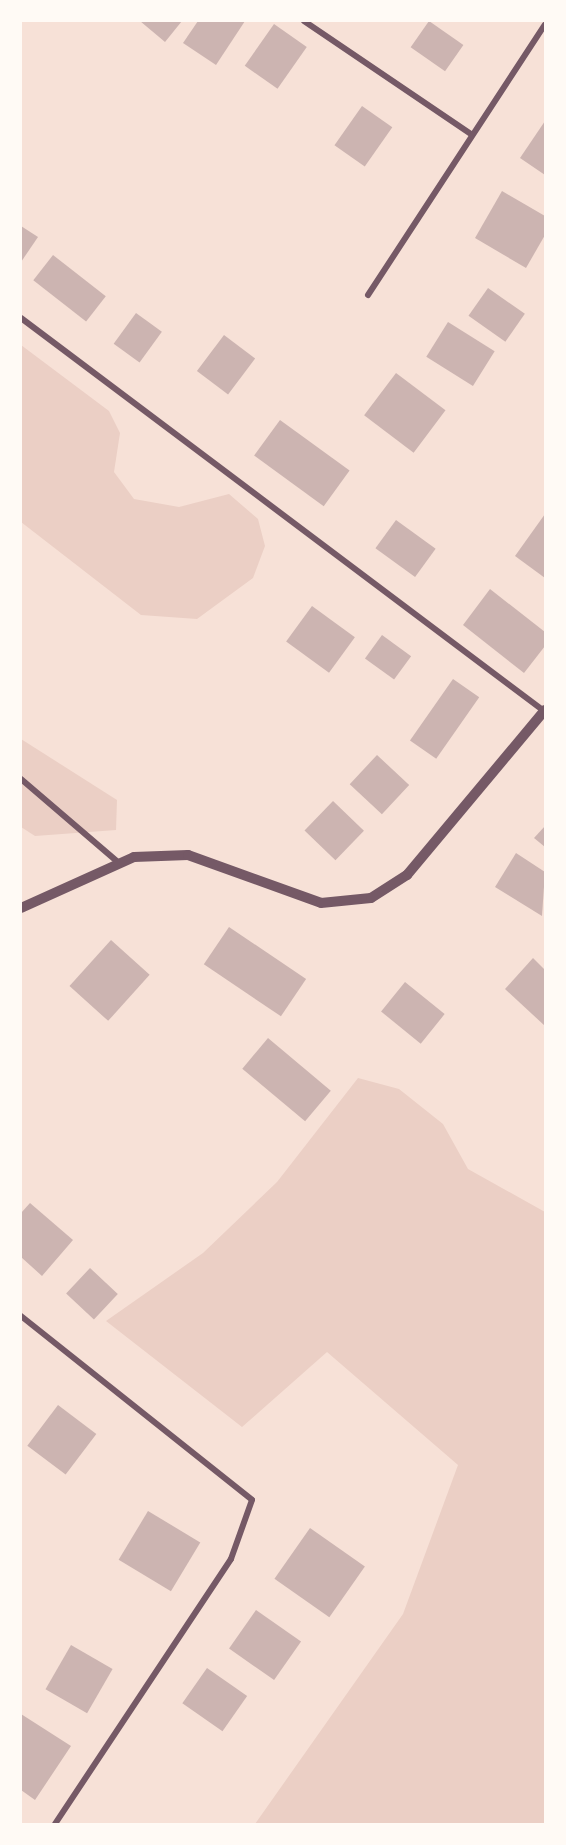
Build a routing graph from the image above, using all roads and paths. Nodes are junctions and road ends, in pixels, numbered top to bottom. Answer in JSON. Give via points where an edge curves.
{"nodes":[{"id":1,"x":304,"y":21,"type":"edge"},
{"id":2,"x":545,"y":25,"type":"edge"},
{"id":3,"x":471,"y":134,"type":"junction"},
{"id":4,"x":368,"y":295,"type":"dead end"},
{"id":5,"x":21,"y":318,"type":"edge"},
{"id":6,"x":545,"y":711,"type":"edge"},
{"id":7,"x":21,"y":779,"type":"edge"},
{"id":8,"x":120,"y":864,"type":"junction"},
{"id":9,"x":21,"y":908,"type":"edge"},
{"id":10,"x":21,"y":1316,"type":"edge"},
{"id":11,"x":55,"y":1824,"type":"edge"}],
"edges":[{"from":1,"to":3,"type":"street"},
{"from":2,"to":3,"type":"street"},
{"from":3,"to":4,"type":"street"},
{"from":5,"to":6,"type":"street"},
{"from":6,"to":8,"type":"street","via":[[407,875],[371,898],[321,903],[188,855],[134,857]]},
{"from":7,"to":8,"type":"street"},
{"from":8,"to":9,"type":"street"},
{"from":10,"to":11,"type":"street","via":[[252,1500],[231,1559]]}]}
